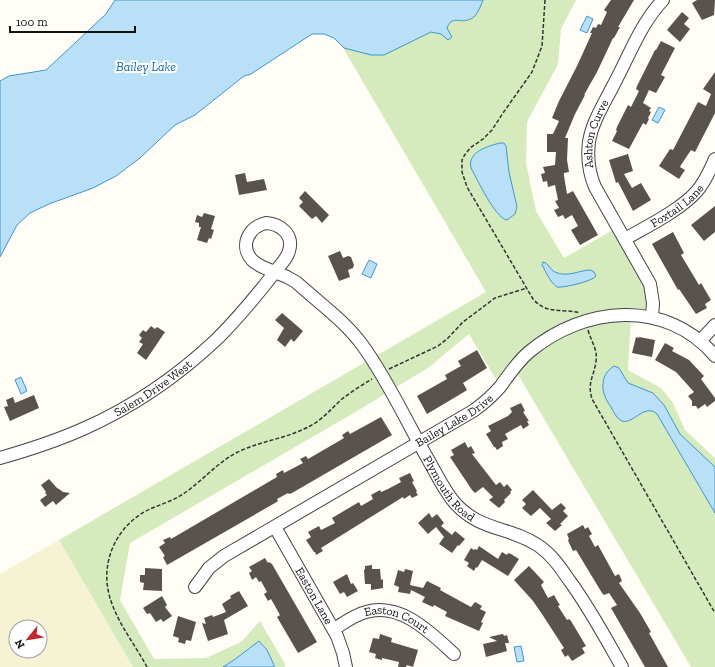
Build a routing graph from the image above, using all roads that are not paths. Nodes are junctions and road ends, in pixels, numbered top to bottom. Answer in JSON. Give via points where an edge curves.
{"nodes":[{"id":1,"x":663,"y":0,"type":"edge"},
{"id":2,"x":715,"y":159,"type":"edge"},
{"id":3,"x":625,"y":239,"type":"junction"},
{"id":4,"x":275,"y":272,"type":"joint"},
{"id":5,"x":652,"y":317,"type":"junction"},
{"id":6,"x":715,"y":325,"type":"edge"},
{"id":7,"x":700,"y":341,"type":"junction"},
{"id":8,"x":715,"y":356,"type":"edge"},
{"id":9,"x":418,"y":443,"type":"junction"},
{"id":10,"x":0,"y":458,"type":"edge"},
{"id":11,"x":274,"y":527,"type":"junction"},
{"id":12,"x":195,"y":587,"type":"dead end"},
{"id":13,"x":334,"y":629,"type":"junction"},
{"id":14,"x":454,"y":654,"type":"dead end"},
{"id":15,"x":346,"y":667,"type":"edge"},
{"id":16,"x":622,"y":667,"type":"edge"}],
"edges":[{"from":1,"to":3,"type":"street","name":"Ashton Curve","via":[[643,27],[596,120],[589,142],[588,162],[591,177]]},
{"from":2,"to":3,"type":"street","name":"Foxtail Lane","via":[[704,182],[691,198]]},
{"from":3,"to":5,"type":"street","name":"Ashton Curve","via":[[650,284]]},
{"from":4,"to":9,"type":"street","name":"Plymouth Road","via":[[296,282],[348,328],[363,346]]},
{"from":4,"to":10,"type":"street","name":"Salem Drive West","via":[[218,338],[160,386],[127,407],[82,430]]},
{"from":5,"to":7,"type":"street","name":"Bailey Lake Drive","via":[[678,326]]},
{"from":5,"to":9,"type":"street","name":"Bailey Lake Drive","via":[[615,315],[585,321],[558,333],[528,352],[480,406]]},
{"from":6,"to":7,"type":"street"},
{"from":7,"to":8,"type":"street","name":"Bailey Lake Drive"},
{"from":9,"to":11,"type":"street","name":"Bailey Lake Drive"},
{"from":9,"to":16,"type":"street","name":"Plymouth Road","via":[[446,491],[464,512],[485,525],[528,540],[552,557],[583,600]]},
{"from":11,"to":12,"type":"street","name":"Bailey Lake Drive","via":[[213,564]]},
{"from":11,"to":13,"type":"street","name":"Easton Lane"},
{"from":13,"to":14,"type":"street","name":"Easton Court","via":[[366,612],[390,611],[421,626]]},
{"from":13,"to":15,"type":"street","name":"Easton Lane","via":[[342,647]]}]}
